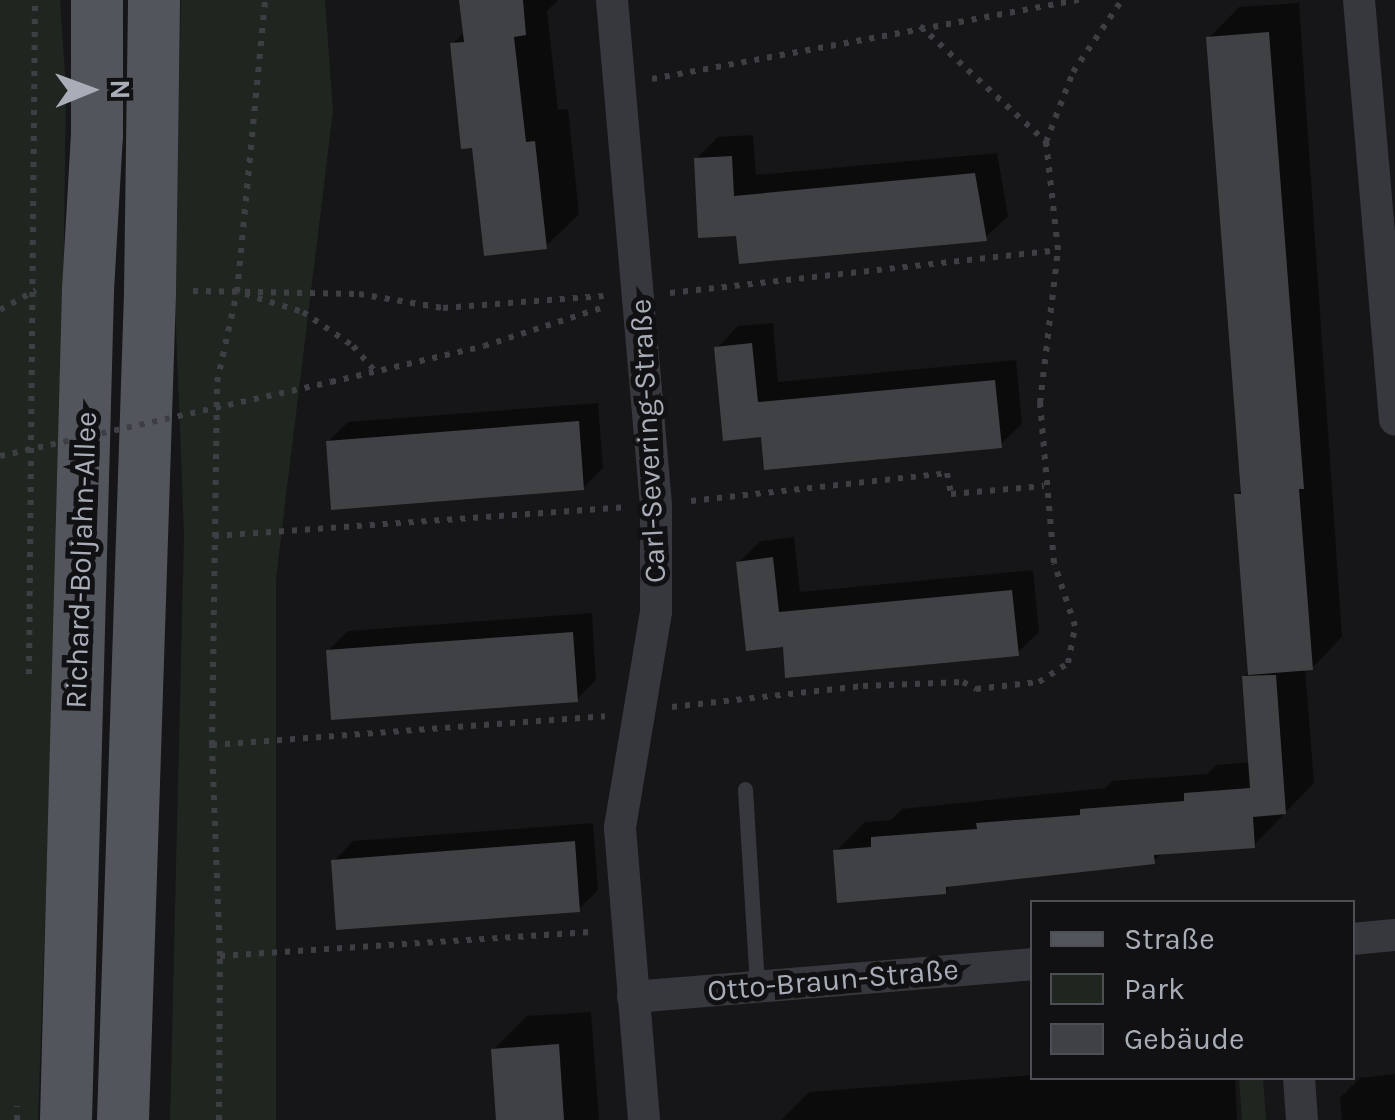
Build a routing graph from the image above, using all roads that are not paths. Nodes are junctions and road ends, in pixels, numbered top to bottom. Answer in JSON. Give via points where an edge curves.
{"nodes":[{"id":1,"x":97,"y":0,"type":"edge"},
{"id":2,"x":154,"y":0,"type":"edge"},
{"id":3,"x":612,"y":0,"type":"edge"},
{"id":4,"x":1359,"y":0,"type":"edge"},
{"id":5,"x":1395,"y":419,"type":"edge"},
{"id":6,"x":745,"y":789,"type":"dead end"},
{"id":7,"x":1395,"y":935,"type":"edge"},
{"id":8,"x":1355,"y":938,"type":"edge"},
{"id":9,"x":1030,"y":964,"type":"edge"},
{"id":10,"x":757,"y":986,"type":"junction"},
{"id":11,"x":633,"y":998,"type":"junction"},
{"id":12,"x":1299,"y":1080,"type":"edge"},
{"id":13,"x":66,"y":1120,"type":"edge"},
{"id":14,"x":123,"y":1120,"type":"edge"},
{"id":15,"x":644,"y":1120,"type":"edge"},
{"id":16,"x":1302,"y":1120,"type":"edge"}],
"edges":[{"from":1,"to":13,"type":"main road","name":"Richard-Boljahn-Allee"},
{"from":2,"to":14,"type":"main road","name":"Richard-Boljahn-Allee"},
{"from":3,"to":11,"type":"street","name":"Carl-Severing-Straße","via":[[656,505],[656,612],[620,828]]},
{"from":4,"to":5,"type":"street"},
{"from":6,"to":10,"type":"lane"},
{"from":7,"to":8,"type":"street"},
{"from":9,"to":10,"type":"street","name":"Otto-Braun-Straße"},
{"from":10,"to":11,"type":"street","name":"Otto-Braun-Straße"},
{"from":11,"to":15,"type":"street","name":"Carl-Severing-Straße"},
{"from":12,"to":16,"type":"street"}]}
